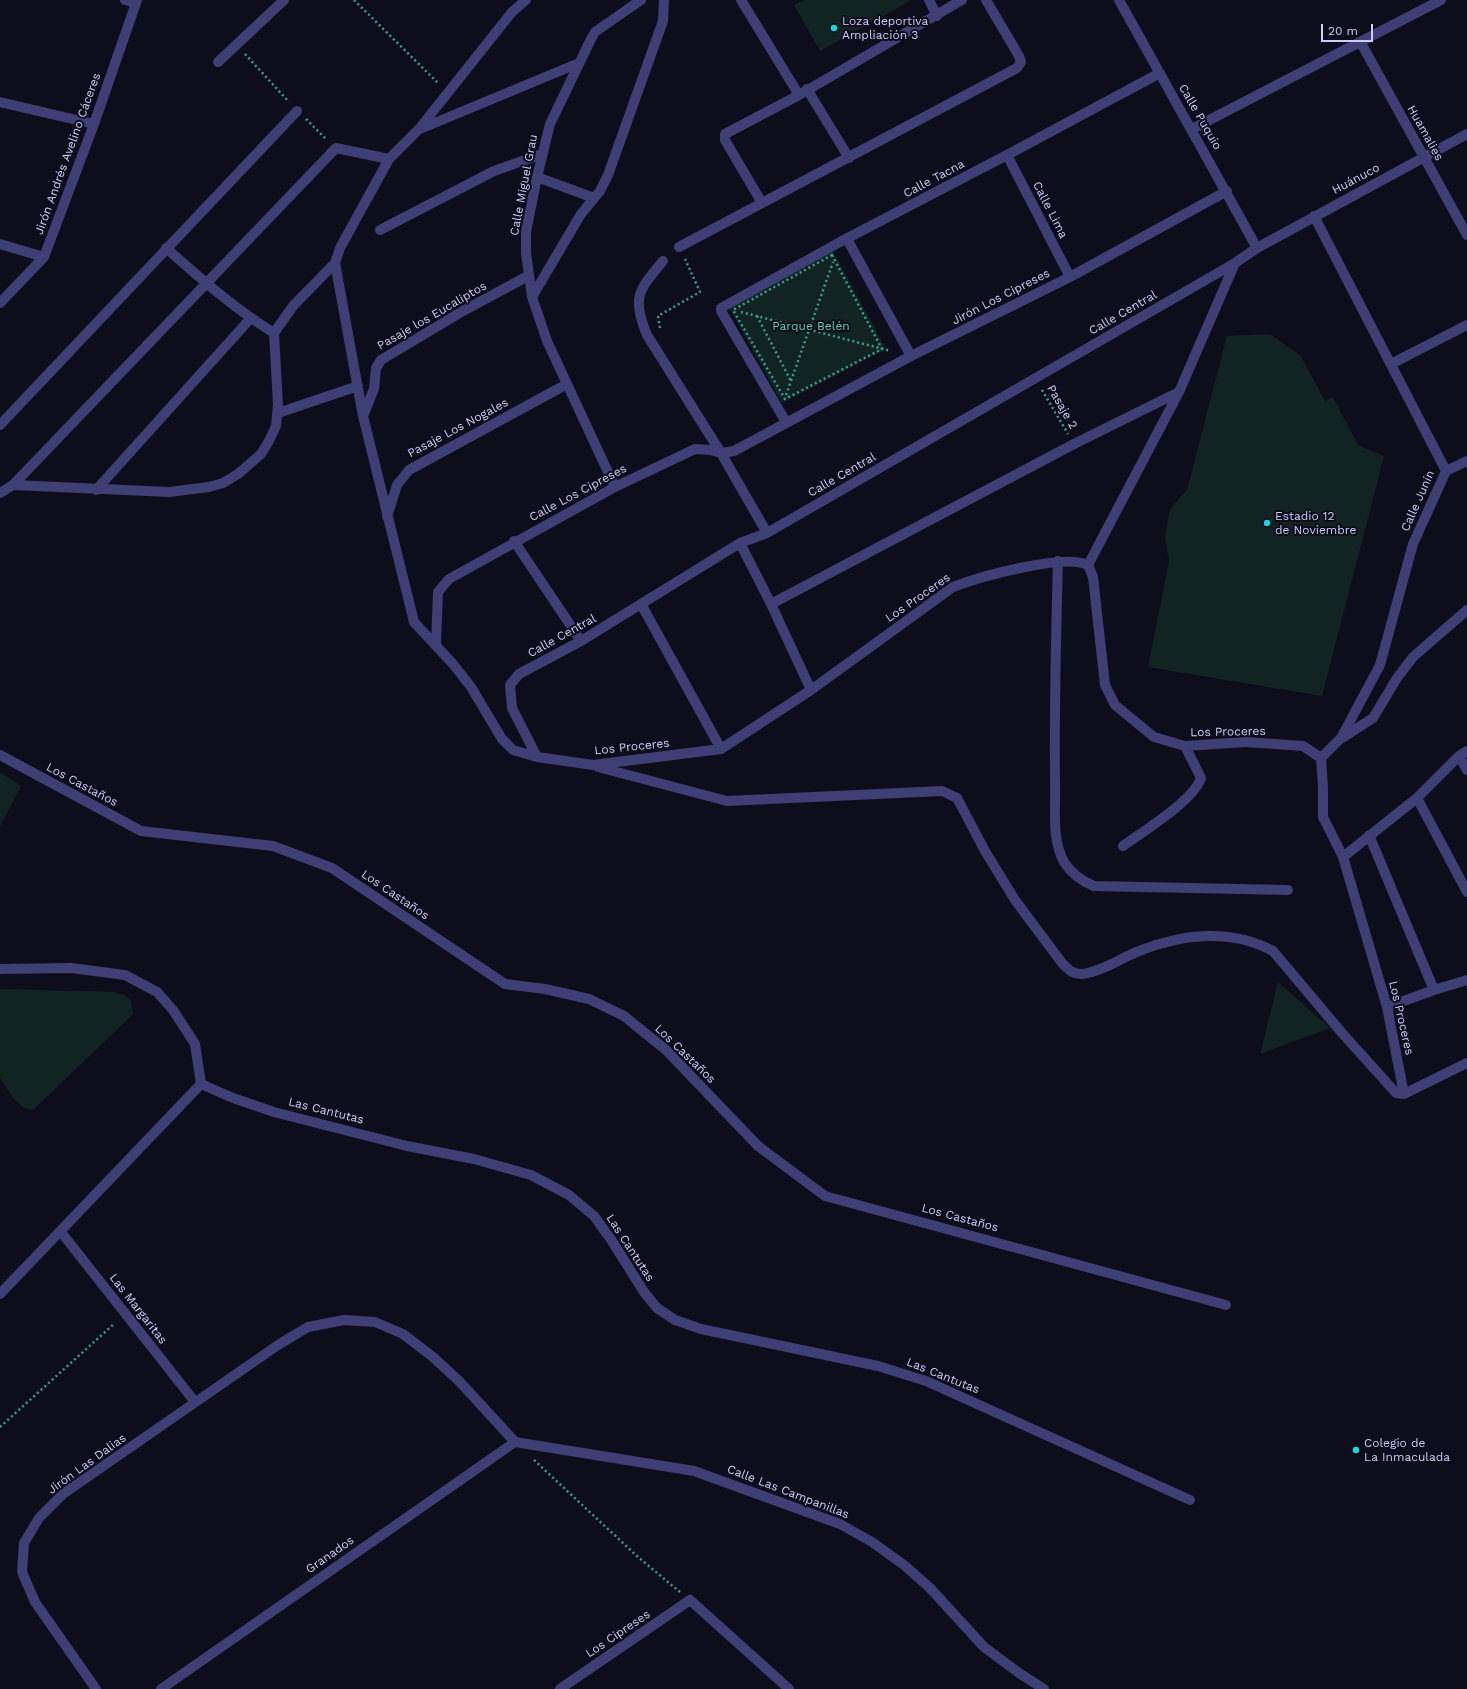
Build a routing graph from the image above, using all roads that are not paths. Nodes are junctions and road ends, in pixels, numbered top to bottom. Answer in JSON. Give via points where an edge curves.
{"nodes":[{"id":1,"x":125,"y":0,"type":"edge"},
{"id":2,"x":284,"y":0,"type":"edge"},
{"id":3,"x":526,"y":0,"type":"edge"},
{"id":4,"x":641,"y":0,"type":"edge"},
{"id":5,"x":664,"y":0,"type":"edge"},
{"id":6,"x":741,"y":0,"type":"edge"},
{"id":7,"x":929,"y":0,"type":"edge"},
{"id":8,"x":962,"y":0,"type":"edge"},
{"id":9,"x":986,"y":0,"type":"edge"},
{"id":10,"x":1119,"y":0,"type":"edge"},
{"id":11,"x":1440,"y":0,"type":"edge"},
{"id":12,"x":137,"y":1,"type":"edge"},
{"id":13,"x":937,"y":16,"type":"junction"},
{"id":14,"x":1361,"y":43,"type":"junction"},
{"id":15,"x":218,"y":62,"type":"dead end"},
{"id":16,"x":579,"y":63,"type":"junction"},
{"id":17,"x":1160,"y":73,"type":"junction"},
{"id":18,"x":803,"y":92,"type":"junction"},
{"id":19,"x":0,"y":102,"type":"edge"},
{"id":20,"x":297,"y":111,"type":"road end"},
{"id":21,"x":94,"y":124,"type":"junction"},
{"id":22,"x":1192,"y":129,"type":"junction"},
{"id":23,"x":419,"y":130,"type":"junction"},
{"id":24,"x":1467,"y":134,"type":"edge"},
{"id":25,"x":542,"y":154,"type":"junction"},
{"id":26,"x":1007,"y":155,"type":"junction"},
{"id":27,"x":849,"y":158,"type":"junction"},
{"id":28,"x":1424,"y":158,"type":"junction"},
{"id":29,"x":389,"y":159,"type":"junction"},
{"id":30,"x":536,"y":178,"type":"junction"},
{"id":31,"x":1227,"y":191,"type":"junction"},
{"id":32,"x":594,"y":198,"type":"junction"},
{"id":33,"x":762,"y":204,"type":"junction"},
{"id":34,"x":1314,"y":216,"type":"junction"},
{"id":35,"x":380,"y":230,"type":"dead end"},
{"id":36,"x":1467,"y":235,"type":"edge"},
{"id":37,"x":843,"y":241,"type":"junction"},
{"id":38,"x":0,"y":244,"type":"edge"},
{"id":39,"x":679,"y":247,"type":"road end"},
{"id":40,"x":166,"y":248,"type":"junction"},
{"id":41,"x":1257,"y":248,"type":"junction"},
{"id":42,"x":44,"y":257,"type":"junction"},
{"id":43,"x":664,"y":261,"type":"dead end"},
{"id":44,"x":335,"y":263,"type":"junction"},
{"id":45,"x":1235,"y":263,"type":"junction"},
{"id":46,"x":528,"y":276,"type":"junction"},
{"id":47,"x":1070,"y":277,"type":"junction"},
{"id":48,"x":207,"y":284,"type":"junction"},
{"id":49,"x":532,"y":297,"type":"junction"},
{"id":50,"x":0,"y":303,"type":"edge"},
{"id":51,"x":250,"y":319,"type":"junction"},
{"id":52,"x":1467,"y":325,"type":"edge"},
{"id":53,"x":274,"y":333,"type":"junction"},
{"id":54,"x":911,"y":356,"type":"junction"},
{"id":55,"x":1391,"y":364,"type":"junction"},
{"id":56,"x":567,"y":384,"type":"junction"},
{"id":57,"x":358,"y":386,"type":"junction"},
{"id":58,"x":1179,"y":392,"type":"junction"},
{"id":59,"x":278,"y":413,"type":"junction"},
{"id":60,"x":363,"y":416,"type":"junction"},
{"id":61,"x":786,"y":422,"type":"junction"},
{"id":62,"x":0,"y":425,"type":"edge"},
{"id":63,"x":721,"y":453,"type":"junction"},
{"id":64,"x":1467,"y":461,"type":"edge"},
{"id":65,"x":1446,"y":471,"type":"junction"},
{"id":66,"x":13,"y":485,"type":"junction"},
{"id":67,"x":615,"y":487,"type":"junction"},
{"id":68,"x":96,"y":490,"type":"junction"},
{"id":69,"x":0,"y":492,"type":"edge"},
{"id":70,"x":387,"y":516,"type":"junction"},
{"id":71,"x":767,"y":533,"type":"junction"},
{"id":72,"x":514,"y":541,"type":"junction"},
{"id":73,"x":740,"y":543,"type":"junction"},
{"id":74,"x":1058,"y":561,"type":"junction"},
{"id":75,"x":1088,"y":565,"type":"junction"},
{"id":76,"x":641,"y":604,"type":"junction"},
{"id":77,"x":771,"y":604,"type":"junction"},
{"id":78,"x":1467,"y":610,"type":"edge"},
{"id":79,"x":581,"y":641,"type":"junction"},
{"id":80,"x":436,"y":644,"type":"junction"},
{"id":81,"x":811,"y":690,"type":"junction"},
{"id":82,"x":1341,"y":738,"type":"junction"},
{"id":83,"x":1185,"y":746,"type":"junction"},
{"id":84,"x":721,"y":749,"type":"junction"},
{"id":85,"x":0,"y":754,"type":"edge"},
{"id":86,"x":1463,"y":754,"type":"edge"},
{"id":87,"x":538,"y":757,"type":"junction"},
{"id":88,"x":1320,"y":758,"type":"junction"},
{"id":89,"x":593,"y":765,"type":"junction"},
{"id":90,"x":1467,"y":770,"type":"edge"},
{"id":91,"x":1417,"y":798,"type":"junction"},
{"id":92,"x":1369,"y":835,"type":"junction"},
{"id":93,"x":1123,"y":846,"type":"dead end"},
{"id":94,"x":1343,"y":857,"type":"junction"},
{"id":95,"x":1288,"y":890,"type":"dead end"},
{"id":96,"x":1467,"y":892,"type":"edge"},
{"id":97,"x":0,"y":969,"type":"edge"},
{"id":98,"x":1467,"y":980,"type":"edge"},
{"id":99,"x":1434,"y":990,"type":"junction"},
{"id":100,"x":1387,"y":1007,"type":"junction"},
{"id":101,"x":1467,"y":1063,"type":"edge"},
{"id":102,"x":202,"y":1084,"type":"junction"},
{"id":103,"x":1404,"y":1094,"type":"junction"},
{"id":104,"x":61,"y":1232,"type":"junction"},
{"id":105,"x":0,"y":1294,"type":"edge"},
{"id":106,"x":1226,"y":1304,"type":"dead end"},
{"id":107,"x":195,"y":1402,"type":"junction"},
{"id":108,"x":515,"y":1442,"type":"junction"},
{"id":109,"x":1190,"y":1500,"type":"dead end"},
{"id":110,"x":96,"y":1689,"type":"edge"},
{"id":111,"x":161,"y":1689,"type":"edge"},
{"id":112,"x":560,"y":1689,"type":"edge"},
{"id":113,"x":789,"y":1689,"type":"edge"},
{"id":114,"x":1044,"y":1689,"type":"edge"}],
"edges":[{"from":1,"to":12,"type":"street"},
{"from":2,"to":15,"type":"street"},
{"from":3,"to":23,"type":"street","via":[[512,12]]},
{"from":4,"to":16,"type":"street","name":"Calle Miguel Grau","via":[[596,32]]},
{"from":5,"to":32,"type":"street","via":[[663,21],[608,175]]},
{"from":6,"to":18,"type":"street"},
{"from":7,"to":13,"type":"street"},
{"from":8,"to":13,"type":"street"},
{"from":9,"to":27,"type":"street","via":[[1019,56],[1021,62],[1017,68]]},
{"from":10,"to":17,"type":"street","name":"Calle Puquio"},
{"from":11,"to":14,"type":"street"},
{"from":12,"to":21,"type":"street","name":"Jirón Andrés Avelino Cáceres"},
{"from":13,"to":18,"type":"street"},
{"from":14,"to":22,"type":"street"},
{"from":14,"to":28,"type":"street","name":"Huamalies"},
{"from":16,"to":23,"type":"street"},
{"from":16,"to":25,"type":"street","name":"Calle Miguel Grau","via":[[550,124]]},
{"from":17,"to":22,"type":"street","name":"Calle Puquio"},
{"from":17,"to":26,"type":"street","name":"Calle Tacna"},
{"from":18,"to":27,"type":"street"},
{"from":18,"to":33,"type":"street","via":[[724,137]]},
{"from":19,"to":21,"type":"street"},
{"from":20,"to":40,"type":"street"},
{"from":21,"to":42,"type":"street","name":"Jirón Andrés Avelino Cáceres"},
{"from":22,"to":31,"type":"street","name":"Calle Puquio"},
{"from":23,"to":29,"type":"street"},
{"from":24,"to":28,"type":"street","name":"Huánuco"},
{"from":25,"to":30,"type":"street","name":"Calle Miguel Grau"},
{"from":25,"to":35,"type":"street","via":[[494,171]]},
{"from":26,"to":37,"type":"street","name":"Calle Tacna"},
{"from":26,"to":47,"type":"street","name":"Calle Lima"},
{"from":27,"to":33,"type":"street"},
{"from":28,"to":34,"type":"street","name":"Huánuco"},
{"from":28,"to":36,"type":"street","name":"Huamalies"},
{"from":29,"to":44,"type":"street","via":[[340,248]]},
{"from":29,"to":48,"type":"street","via":[[336,148]]},
{"from":30,"to":32,"type":"street"},
{"from":30,"to":46,"type":"street","name":"Calle Miguel Grau","via":[[526,232]]},
{"from":31,"to":41,"type":"street","name":"Calle Puquio"},
{"from":31,"to":47,"type":"street","name":"Jirón Los Cipreses"},
{"from":32,"to":49,"type":"street","via":[[573,227]]},
{"from":33,"to":39,"type":"street"},
{"from":34,"to":41,"type":"street","name":"Huánuco"},
{"from":34,"to":55,"type":"street","name":"Calle Junín"},
{"from":37,"to":54,"type":"street"},
{"from":37,"to":61,"type":"street","name":"Calle Tacna","via":[[721,308]]},
{"from":38,"to":42,"type":"street"},
{"from":40,"to":48,"type":"street"},
{"from":40,"to":62,"type":"street"},
{"from":41,"to":45,"type":"street","name":"Calle Central"},
{"from":42,"to":50,"type":"street","name":"Jirón Andrés Avelino Cáceres"},
{"from":43,"to":63,"type":"street","via":[[645,283],[638,301],[639,315],[647,335]]},
{"from":44,"to":53,"type":"street","via":[[286,313]]},
{"from":44,"to":57,"type":"street"},
{"from":45,"to":58,"type":"street"},
{"from":45,"to":71,"type":"street","name":"Calle Central"},
{"from":46,"to":49,"type":"street","name":"Calle Miguel Grau"},
{"from":46,"to":60,"type":"street","name":"Pasaje los Eucaliptos","via":[[381,360],[376,368],[374,389]]},
{"from":47,"to":54,"type":"street","name":"Jirón Los Cipreses"},
{"from":48,"to":51,"type":"street"},
{"from":48,"to":66,"type":"street"},
{"from":49,"to":56,"type":"street","name":"Calle Miguel Grau","via":[[547,341]]},
{"from":51,"to":53,"type":"street"},
{"from":51,"to":68,"type":"street"},
{"from":52,"to":55,"type":"street"},
{"from":53,"to":59,"type":"street"},
{"from":54,"to":61,"type":"street","name":"Jirón Los Cipreses"},
{"from":55,"to":65,"type":"street","name":"Calle Junín"},
{"from":56,"to":67,"type":"street","name":"Calle Miguel Grau"},
{"from":56,"to":70,"type":"street","name":"Pasaje Los Nogales","via":[[409,470],[397,485]]},
{"from":57,"to":59,"type":"street"},
{"from":57,"to":60,"type":"street"},
{"from":58,"to":75,"type":"street"},
{"from":58,"to":77,"type":"street","via":[[1074,444]]},
{"from":59,"to":68,"type":"street","via":[[270,442],[250,466],[223,483],[169,492]]},
{"from":60,"to":70,"type":"street"},
{"from":61,"to":63,"type":"street","name":"Calle Los Cipreses","via":[[734,451]]},
{"from":63,"to":67,"type":"street","name":"Calle Los Cipreses","via":[[695,449]]},
{"from":63,"to":71,"type":"street"},
{"from":64,"to":65,"type":"street"},
{"from":65,"to":82,"type":"street","name":"Calle Junín","via":[[1413,544],[1380,665]]},
{"from":66,"to":68,"type":"street"},
{"from":66,"to":69,"type":"street"},
{"from":67,"to":72,"type":"street","name":"Calle Los Cipreses"},
{"from":70,"to":80,"type":"street","name":"Los Proceres","via":[[414,622]]},
{"from":71,"to":73,"type":"street","name":"Calle Central"},
{"from":72,"to":79,"type":"street"},
{"from":72,"to":80,"type":"street","name":"Calle Los Cipreses","via":[[448,578],[438,592]]},
{"from":73,"to":76,"type":"street","name":"Calle Central"},
{"from":73,"to":77,"type":"street"},
{"from":74,"to":75,"type":"street","name":"Los Proceres","via":[[1081,561]]},
{"from":74,"to":81,"type":"street","name":"Los Proceres","via":[[972,580],[953,587]]},
{"from":74,"to":95,"type":"street","via":[[1054,716],[1056,838],[1064,861],[1074,874],[1094,886]]},
{"from":75,"to":83,"type":"street","name":"Los Proceres","via":[[1093,577],[1105,685],[1115,705],[1154,736]]},
{"from":76,"to":79,"type":"street","name":"Calle Central"},
{"from":76,"to":84,"type":"street"},
{"from":77,"to":81,"type":"street"},
{"from":78,"to":82,"type":"street","via":[[1413,657],[1373,718]]},
{"from":79,"to":87,"type":"street","name":"Calle Central","via":[[519,674],[510,684],[512,708]]},
{"from":80,"to":87,"type":"street","name":"Los Proceres","via":[[471,687],[502,739],[513,750]]},
{"from":81,"to":84,"type":"street","name":"Los Proceres"},
{"from":82,"to":88,"type":"street","name":"Calle Junín"},
{"from":83,"to":88,"type":"street","name":"Los Proceres","via":[[1246,742],[1303,746]]},
{"from":83,"to":93,"type":"street","via":[[1201,778],[1199,784],[1173,810]]},
{"from":84,"to":89,"type":"street","name":"Los Proceres"},
{"from":85,"to":106,"type":"street","name":"Los Castaños","via":[[141,831],[273,846],[332,868],[506,984],[545,989],[589,999],[624,1016],[666,1050],[758,1146],[825,1196]]},
{"from":86,"to":90,"type":"street"},
{"from":86,"to":91,"type":"street"},
{"from":87,"to":89,"type":"street","name":"Los Proceres"},
{"from":88,"to":94,"type":"street","name":"Los Proceres","via":[[1323,817]]},
{"from":89,"to":103,"type":"street","via":[[727,801],[942,791],[950,794],[957,798],[1014,900],[1071,972],[1081,974],[1100,969],[1139,951],[1184,937],[1237,937],[1261,944],[1273,951],[1283,962],[1396,1093]]},
{"from":91,"to":92,"type":"street"},
{"from":91,"to":96,"type":"street"},
{"from":92,"to":94,"type":"street"},
{"from":92,"to":99,"type":"street"},
{"from":94,"to":100,"type":"street","name":"Los Proceres"},
{"from":97,"to":102,"type":"street","via":[[71,968],[125,975],[157,992],[195,1044]]},
{"from":98,"to":99,"type":"street"},
{"from":99,"to":100,"type":"street"},
{"from":100,"to":103,"type":"street","name":"Los Proceres"},
{"from":101,"to":103,"type":"street"},
{"from":102,"to":104,"type":"street"},
{"from":102,"to":109,"type":"street","name":"Las Cantutas","via":[[274,1112],[407,1146],[474,1159],[530,1175],[569,1195],[594,1216],[644,1292],[657,1308],[675,1320],[701,1329],[878,1366],[926,1380]]},
{"from":104,"to":105,"type":"street"},
{"from":104,"to":107,"type":"street","name":"Las Margaritas"},
{"from":107,"to":108,"type":"street","name":"Jirón Las Dalias","via":[[308,1327],[344,1320],[375,1322],[403,1334],[433,1357],[460,1382]]},
{"from":107,"to":110,"type":"street","name":"Jirón Las Dalias","via":[[63,1494],[39,1518],[24,1543],[22,1572],[35,1602]]},
{"from":108,"to":111,"type":"street","name":"Granados"},
{"from":108,"to":114,"type":"street","name":"Calle Las Campanillas","via":[[694,1471],[840,1524],[872,1542],[904,1565],[930,1588],[984,1647]]},
{"from":112,"to":113,"type":"street","name":"Los Cipreses","via":[[690,1600]]}]}
